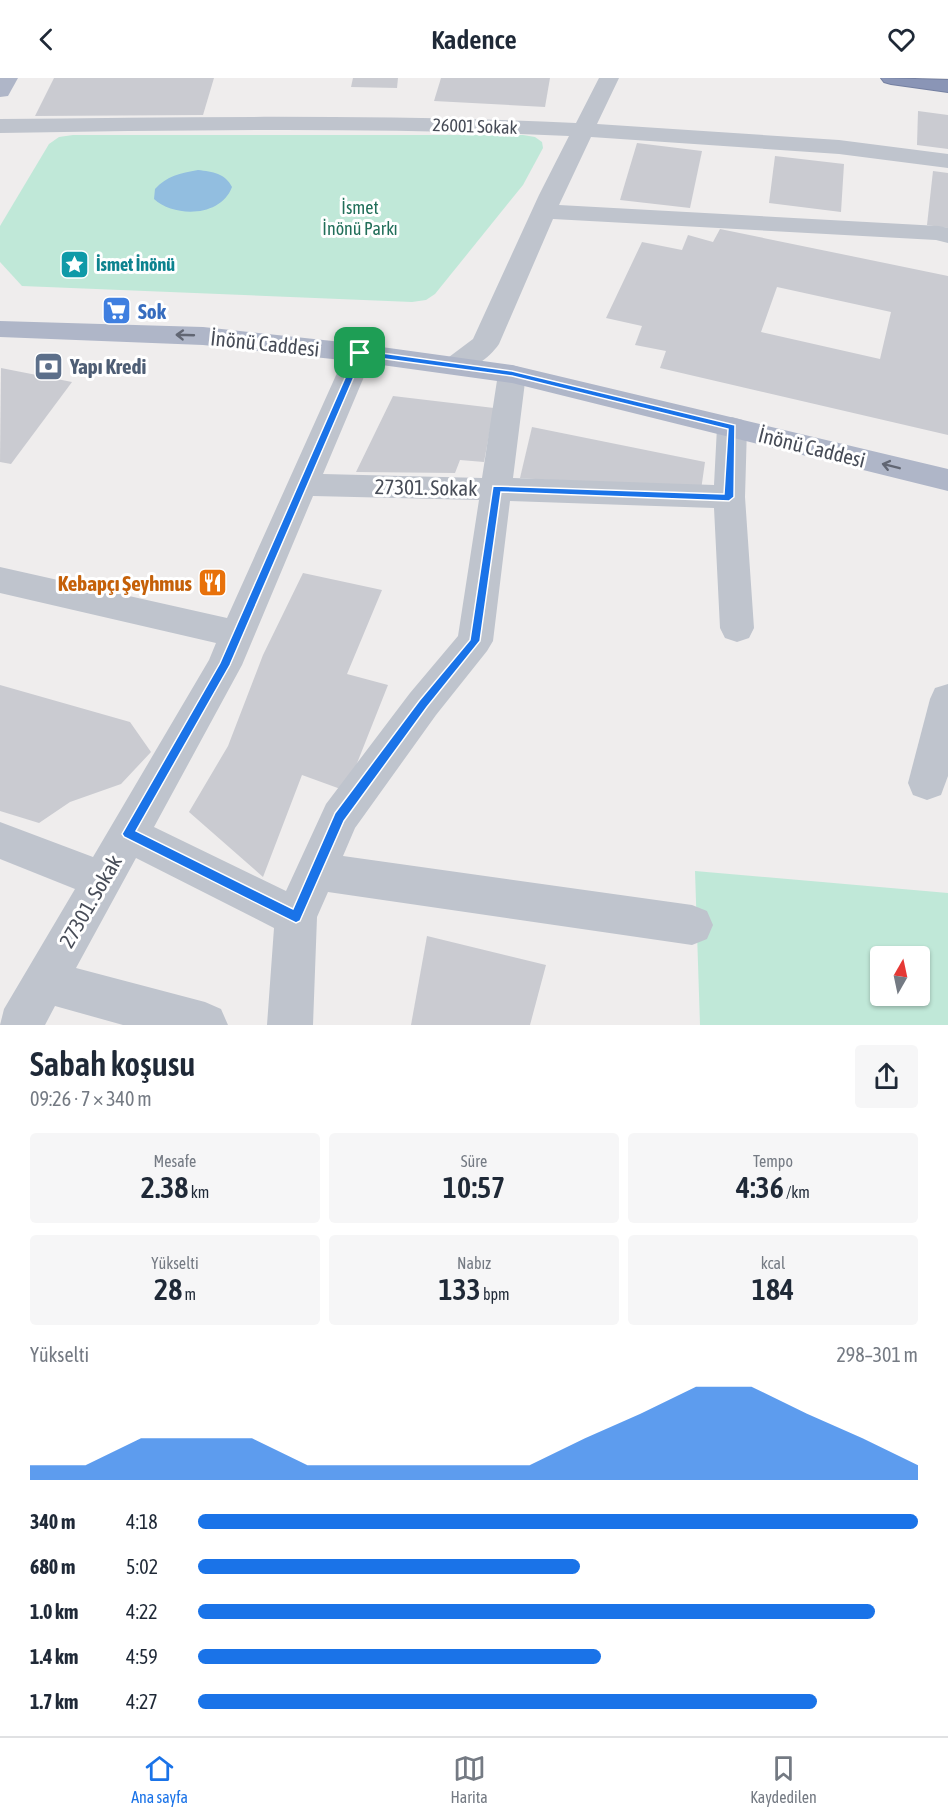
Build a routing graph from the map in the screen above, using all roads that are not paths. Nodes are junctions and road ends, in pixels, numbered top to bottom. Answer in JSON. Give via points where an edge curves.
{"nodes":[{"id":1,"x":8,"y":78,"type":"edge"},
{"id":2,"x":609,"y":78,"type":"edge"},
{"id":3,"x":891,"y":78,"type":"edge"},
{"id":4,"x":948,"y":86,"type":"edge"},
{"id":5,"x":0,"y":91,"type":"edge"},
{"id":6,"x":0,"y":126,"type":"edge"},
{"id":7,"x":584,"y":130,"type":"junction"},
{"id":8,"x":948,"y":161,"type":"edge"},
{"id":9,"x":544,"y":211,"type":"junction"},
{"id":10,"x":948,"y":236,"type":"edge"},
{"id":11,"x":1,"y":331,"type":"edge"},
{"id":12,"x":360,"y":353,"type":"junction"},
{"id":13,"x":455,"y":366,"type":"junction"},
{"id":14,"x":512,"y":374,"type":"junction"},
{"id":15,"x":732,"y":427,"type":"junction"},
{"id":16,"x":948,"y":480,"type":"edge"},
{"id":17,"x":303,"y":485,"type":"junction"},
{"id":18,"x":496,"y":489,"type":"junction"},
{"id":19,"x":729,"y":497,"type":"junction"},
{"id":20,"x":0,"y":580,"type":"edge"},
{"id":21,"x":737,"y":628,"type":"dead end"},
{"id":22,"x":238,"y":634,"type":"junction"},
{"id":23,"x":948,"y":699,"type":"edge"},
{"id":24,"x":927,"y":783,"type":"dead end"},
{"id":25,"x":128,"y":834,"type":"junction"},
{"id":26,"x":0,"y":840,"type":"edge"},
{"id":27,"x":317,"y":871,"type":"junction"},
{"id":28,"x":102,"y":880,"type":"junction"},
{"id":29,"x":296,"y":917,"type":"junction"},
{"id":30,"x":692,"y":925,"type":"dead end"},
{"id":31,"x":45,"y":982,"type":"junction"},
{"id":32,"x":20,"y":1025,"type":"edge"},
{"id":33,"x":205,"y":1025,"type":"edge"},
{"id":34,"x":290,"y":1025,"type":"edge"}],
"edges":[{"from":1,"to":5,"type":"main road"},
{"from":2,"to":7,"type":"street"},
{"from":3,"to":4,"type":"highway"},
{"from":6,"to":7,"type":"street","name":"26001 Sokak","via":[[456,124]]},
{"from":7,"to":8,"type":"street","name":"26001 Sokak","via":[[839,147]]},
{"from":7,"to":9,"type":"street"},
{"from":9,"to":10,"type":"street"},
{"from":9,"to":13,"type":"street","via":[[485,344]]},
{"from":12,"to":11,"type":"main road","name":"İnönü Caddesi","one_way":true,"via":[[203,336]]},
{"from":12,"to":13,"type":"main road","name":"İnönü Caddesi"},
{"from":12,"to":17,"type":"street","name":"27301. Sokak"},
{"from":13,"to":14,"type":"main road","name":"İnönü Caddesi"},
{"from":14,"to":15,"type":"main road","name":"İnönü Caddesi"},
{"from":14,"to":18,"type":"street"},
{"from":16,"to":15,"type":"main road","name":"İnönü Caddesi","one_way":true},
{"from":15,"to":19,"type":"street"},
{"from":17,"to":18,"type":"street","name":"27301. Sokak"},
{"from":17,"to":22,"type":"street","name":"27301. Sokak"},
{"from":18,"to":19,"type":"street","name":"27301. Sokak"},
{"from":18,"to":27,"type":"street","via":[[475,641],[340,817]]},
{"from":19,"to":21,"type":"street"},
{"from":20,"to":22,"type":"street"},
{"from":22,"to":25,"type":"street","name":"27301. Sokak"},
{"from":23,"to":24,"type":"street"},
{"from":25,"to":28,"type":"street","name":"27301. Sokak"},
{"from":25,"to":29,"type":"street"},
{"from":26,"to":28,"type":"street"},
{"from":27,"to":29,"type":"street"},
{"from":27,"to":30,"type":"street"},
{"from":28,"to":31,"type":"street","name":"27301. Sokak"},
{"from":29,"to":34,"type":"street"},
{"from":31,"to":32,"type":"street","name":"27301. Sokak"},
{"from":31,"to":33,"type":"street"}]}
